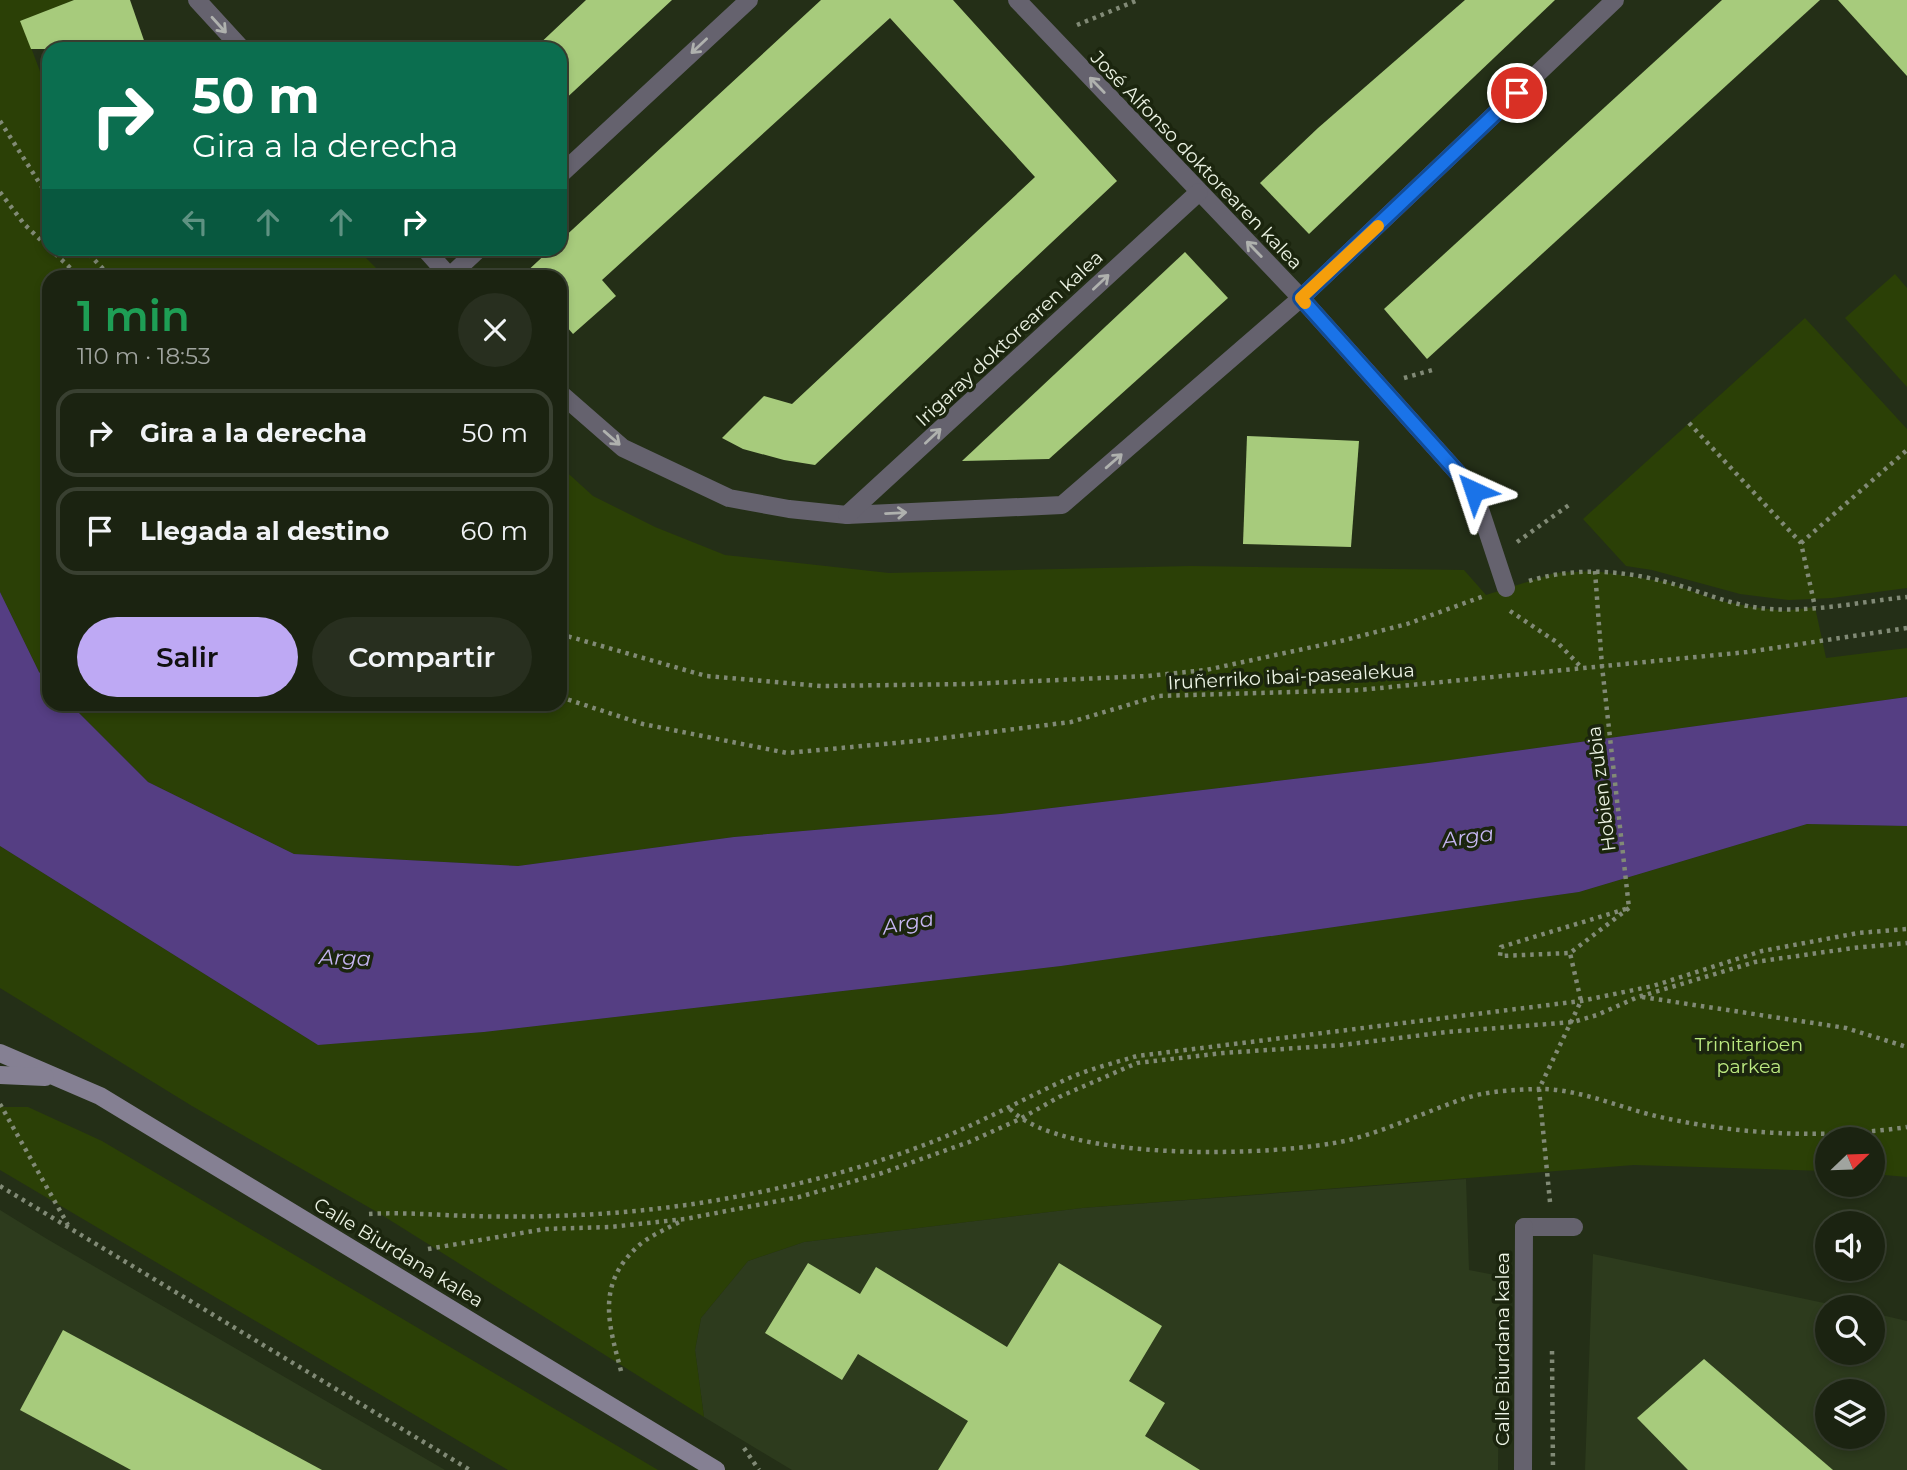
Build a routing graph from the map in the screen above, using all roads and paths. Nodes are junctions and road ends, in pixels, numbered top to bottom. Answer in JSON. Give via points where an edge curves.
{"nodes":[{"id":1,"x":197,"y":0,"type":"edge"},
{"id":2,"x":749,"y":0,"type":"edge"},
{"id":3,"x":1017,"y":0,"type":"edge"},
{"id":4,"x":1138,"y":0,"type":"edge"},
{"id":5,"x":1615,"y":0,"type":"edge"},
{"id":6,"x":1050,"y":36,"type":"junction"},
{"id":7,"x":236,"y":42,"type":"edge"},
{"id":8,"x":0,"y":121,"type":"edge"},
{"id":9,"x":567,"y":169,"type":"edge"},
{"id":10,"x":42,"y":187,"type":"edge"},
{"id":11,"x":0,"y":192,"type":"edge"},
{"id":12,"x":1199,"y":192,"type":"junction"},
{"id":13,"x":42,"y":241,"type":"edge"},
{"id":14,"x":58,"y":256,"type":"edge"},
{"id":15,"x":91,"y":256,"type":"edge"},
{"id":16,"x":431,"y":256,"type":"edge"},
{"id":17,"x":472,"y":256,"type":"edge"},
{"id":18,"x":73,"y":270,"type":"edge"},
{"id":19,"x":104,"y":270,"type":"edge"},
{"id":20,"x":444,"y":270,"type":"edge"},
{"id":21,"x":457,"y":270,"type":"edge"},
{"id":22,"x":1301,"y":298,"type":"junction"},
{"id":23,"x":567,"y":399,"type":"edge"},
{"id":24,"x":1689,"y":423,"type":"dead end"},
{"id":25,"x":1907,"y":450,"type":"edge"},
{"id":26,"x":1569,"y":505,"type":"dead end"},
{"id":27,"x":847,"y":515,"type":"junction"},
{"id":28,"x":1801,"y":543,"type":"junction"},
{"id":29,"x":1497,"y":557,"type":"junction"},
{"id":30,"x":1595,"y":571,"type":"junction"},
{"id":31,"x":1506,"y":588,"type":"junction"},
{"id":32,"x":1907,"y":597,"type":"edge"},
{"id":33,"x":1815,"y":607,"type":"junction"},
{"id":34,"x":1507,"y":609,"type":"dead end"},
{"id":35,"x":1907,"y":628,"type":"edge"},
{"id":36,"x":567,"y":636,"type":"edge"},
{"id":37,"x":1602,"y":666,"type":"junction"},
{"id":38,"x":1581,"y":668,"type":"junction"},
{"id":39,"x":567,"y":699,"type":"edge"},
{"id":40,"x":1629,"y":908,"type":"junction"},
{"id":41,"x":1907,"y":929,"type":"edge"},
{"id":42,"x":1907,"y":943,"type":"edge"},
{"id":43,"x":1570,"y":953,"type":"junction"},
{"id":44,"x":1638,"y":997,"type":"junction"},
{"id":45,"x":1581,"y":1001,"type":"junction"},
{"id":46,"x":1573,"y":1022,"type":"junction"},
{"id":47,"x":1907,"y":1047,"type":"edge"},
{"id":48,"x":0,"y":1053,"type":"edge"},
{"id":49,"x":0,"y":1075,"type":"edge"},
{"id":50,"x":56,"y":1077,"type":"junction"},
{"id":51,"x":1539,"y":1089,"type":"junction"},
{"id":52,"x":0,"y":1104,"type":"edge"},
{"id":53,"x":1010,"y":1109,"type":"junction"},
{"id":54,"x":1020,"y":1119,"type":"junction"},
{"id":55,"x":1907,"y":1127,"type":"edge"},
{"id":56,"x":1549,"y":1171,"type":"dead end"},
{"id":57,"x":0,"y":1186,"type":"edge"},
{"id":58,"x":369,"y":1214,"type":"dead end"},
{"id":59,"x":685,"y":1219,"type":"junction"},
{"id":60,"x":69,"y":1225,"type":"junction"},
{"id":61,"x":1574,"y":1227,"type":"dead end"},
{"id":62,"x":428,"y":1249,"type":"dead end"},
{"id":63,"x":621,"y":1371,"type":"dead end"},
{"id":64,"x":744,"y":1448,"type":"dead end"},
{"id":65,"x":470,"y":1470,"type":"edge"},
{"id":66,"x":716,"y":1470,"type":"edge"},
{"id":67,"x":759,"y":1470,"type":"edge"},
{"id":68,"x":1522,"y":1470,"type":"edge"}],
"edges":[{"from":1,"to":7,"type":"street","one_way":true},
{"from":2,"to":9,"type":"street","one_way":true},
{"from":3,"to":6,"type":"street","name":"José Alfonso doktorearen kalea"},
{"from":4,"to":6,"type":"path"},
{"from":5,"to":22,"type":"street"},
{"from":12,"to":6,"type":"street","name":"José Alfonso doktorearen kalea","one_way":true},
{"from":8,"to":10,"type":"path"},
{"from":11,"to":13,"type":"path"},
{"from":22,"to":12,"type":"street","name":"José Alfonso doktorearen kalea","one_way":true},
{"from":27,"to":12,"type":"street","name":"Irigaray doktorearen kalea","one_way":true},
{"from":14,"to":18,"type":"path"},
{"from":15,"to":19,"type":"path"},
{"from":16,"to":20,"type":"street"},
{"from":17,"to":21,"type":"street"},
{"from":27,"to":22,"type":"street","one_way":true,"via":[[1062,505]]},
{"from":22,"to":29,"type":"street","name":"José Alfonso doktorearen kalea","via":[[1474,491]]},
{"from":23,"to":27,"type":"street","one_way":true,"via":[[623,448],[729,498]]},
{"from":24,"to":28,"type":"path"},
{"from":25,"to":28,"type":"path"},
{"from":26,"to":29,"type":"path"},
{"from":28,"to":33,"type":"path"},
{"from":29,"to":31,"type":"street","name":"José Alfonso doktorearen kalea"},
{"from":30,"to":31,"type":"path","via":[[1555,573]]},
{"from":30,"to":33,"type":"path","via":[[1667,582],[1716,600],[1753,607],[1783,611]]},
{"from":30,"to":37,"type":"path","name":"Hobien zubia"},
{"from":31,"to":36,"type":"path","via":[[1407,624],[1345,640],[1206,670],[1135,677],[821,686],[706,676]]},
{"from":32,"to":33,"type":"path"},
{"from":34,"to":38,"type":"path","via":[[1558,643]]},
{"from":35,"to":37,"type":"path","name":"Iruñerriko ibai-pasealekua","via":[[1747,652]]},
{"from":37,"to":38,"type":"path","name":"Iruñerriko ibai-pasealekua"},
{"from":37,"to":40,"type":"path","name":"Hobien zubia"},
{"from":38,"to":39,"type":"path","name":"Iruñerriko ibai-pasealekua","via":[[1360,690],[1158,696],[1071,722],[788,753],[643,724]]},
{"from":40,"to":43,"type":"path"},
{"from":40,"to":43,"type":"path","via":[[1501,947],[1500,956]]},
{"from":41,"to":45,"type":"path","via":[[1762,951],[1653,986]]},
{"from":42,"to":44,"type":"path","via":[[1755,962]]},
{"from":43,"to":45,"type":"path"},
{"from":44,"to":46,"type":"path"},
{"from":44,"to":47,"type":"path","via":[[1846,1028]]},
{"from":45,"to":46,"type":"path"},
{"from":45,"to":53,"type":"path","via":[[1137,1056],[1069,1078]]},
{"from":46,"to":51,"type":"path"},
{"from":46,"to":54,"type":"path","via":[[1137,1063]]},
{"from":48,"to":50,"type":"street","name":"Calle Biurdana kalea"},
{"from":49,"to":50,"type":"street","name":"Calle Biurdana kalea"},
{"from":50,"to":66,"type":"street","name":"Calle Biurdana kalea","via":[[100,1096]]},
{"from":51,"to":54,"type":"path","via":[[1465,1098],[1348,1140],[1284,1150],[1178,1152],[1076,1140]]},
{"from":51,"to":55,"type":"path","via":[[1662,1118],[1771,1133],[1856,1135]]},
{"from":51,"to":56,"type":"path"},
{"from":52,"to":60,"type":"path"},
{"from":53,"to":54,"type":"path"},
{"from":53,"to":58,"type":"path","via":[[852,1168],[687,1205],[557,1216]]},
{"from":54,"to":59,"type":"path","via":[[882,1173],[799,1197]]},
{"from":57,"to":60,"type":"path"},
{"from":59,"to":62,"type":"path","via":[[545,1229]]},
{"from":59,"to":63,"type":"path","via":[[637,1247],[616,1275],[608,1302],[609,1326]]},
{"from":60,"to":65,"type":"path"},
{"from":61,"to":68,"type":"street","name":"Calle Biurdana kalea","via":[[1524,1227]]},
{"from":64,"to":67,"type":"path"}]}
